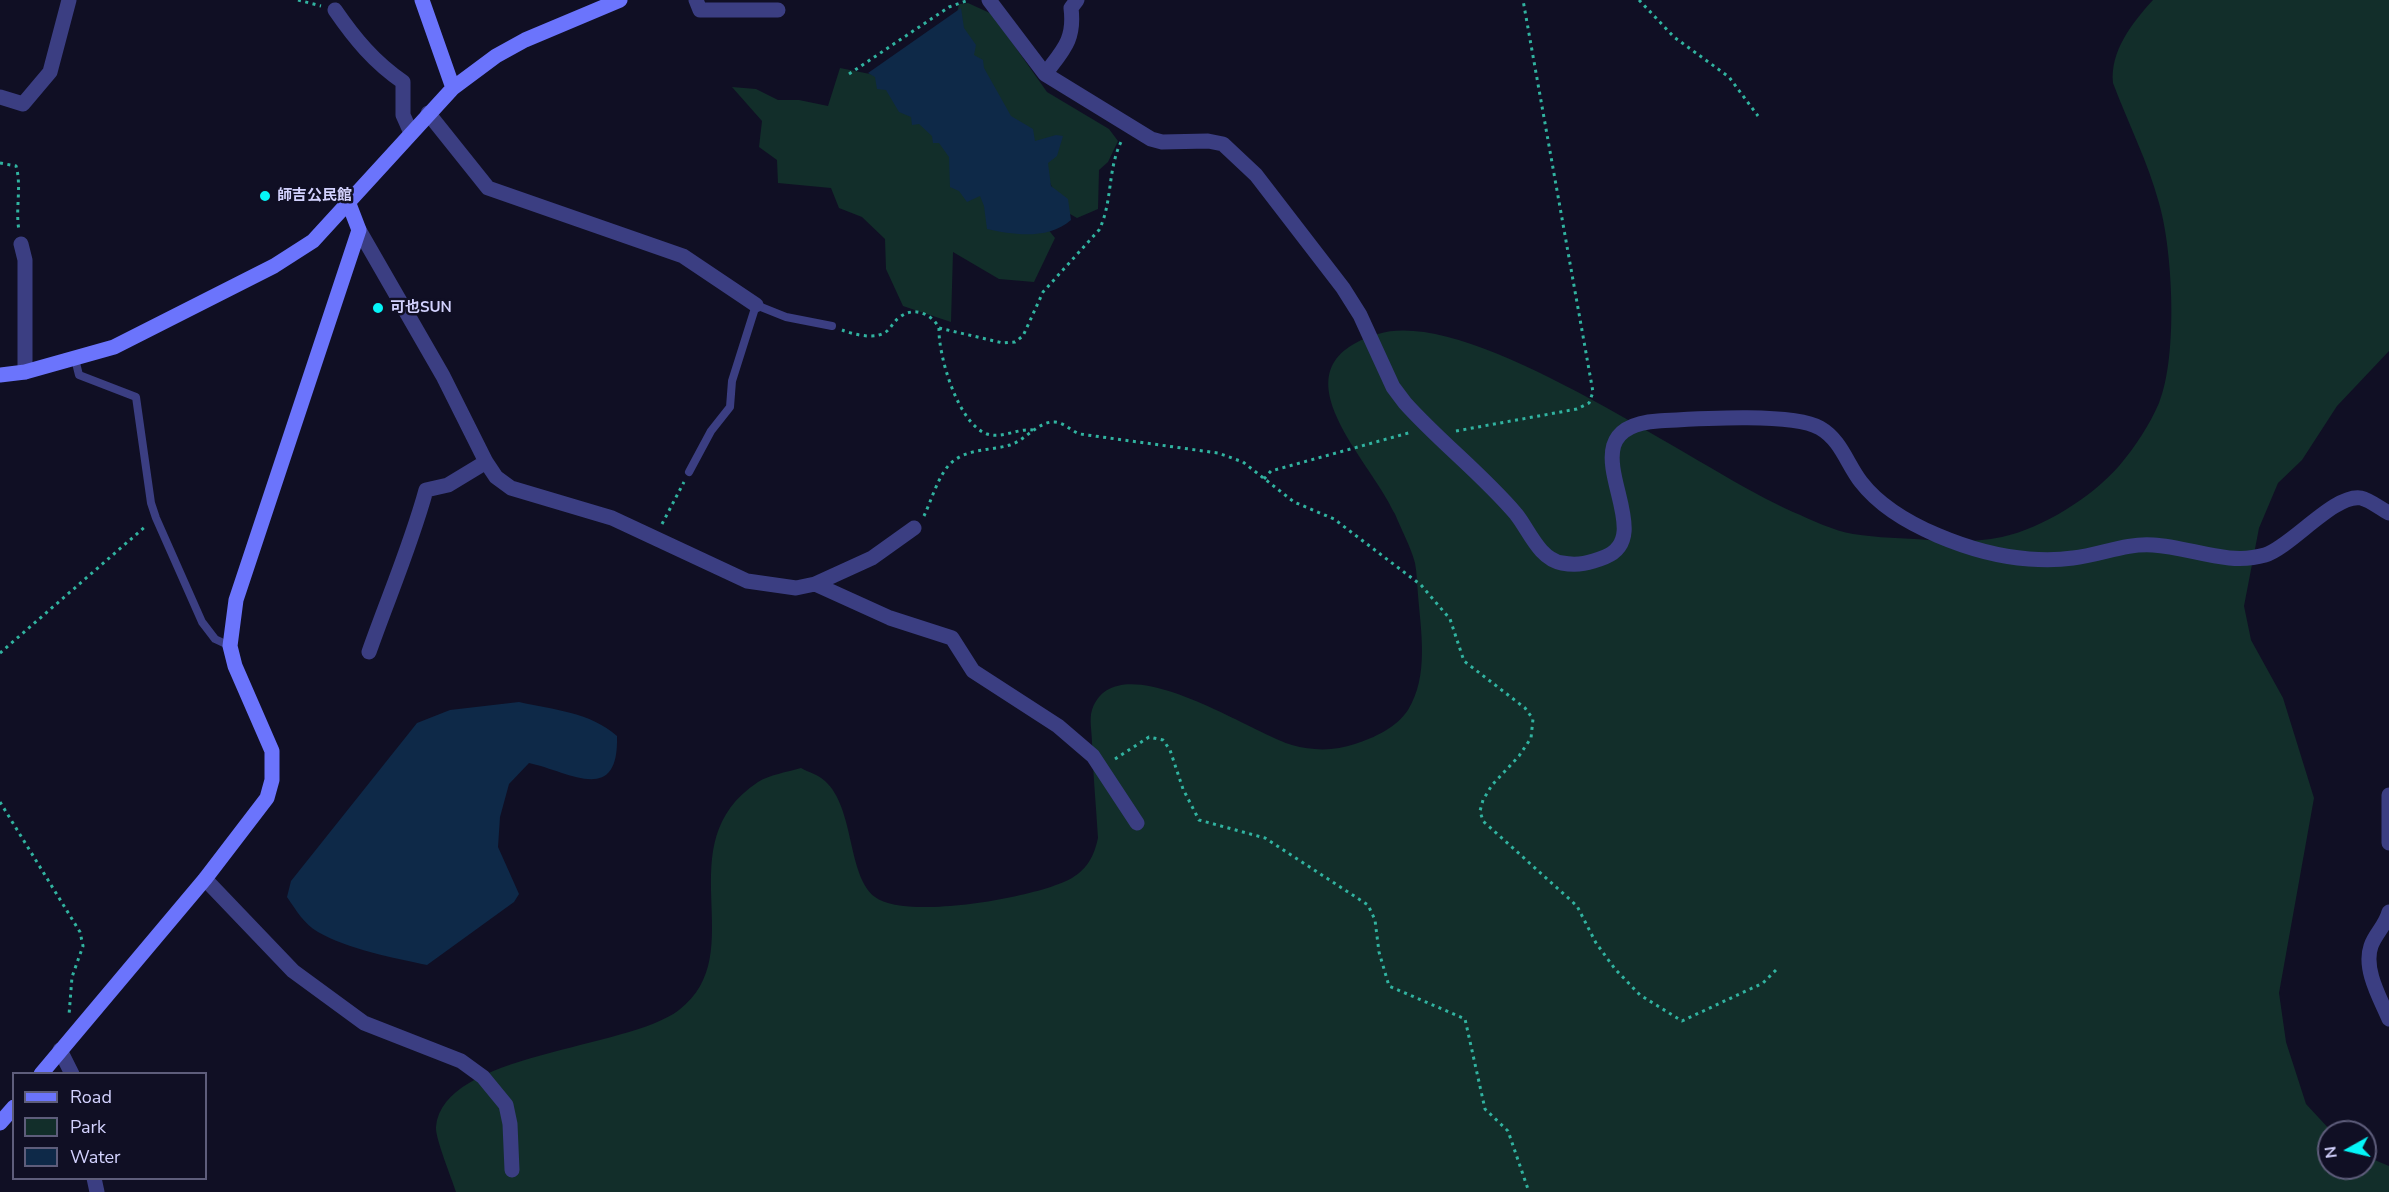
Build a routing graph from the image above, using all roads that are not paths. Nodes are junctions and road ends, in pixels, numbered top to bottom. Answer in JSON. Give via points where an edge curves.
{"nodes":[{"id":1,"x":69,"y":0,"type":"edge"},
{"id":2,"x":422,"y":0,"type":"edge"},
{"id":3,"x":620,"y":0,"type":"edge"},
{"id":4,"x":696,"y":0,"type":"edge"},
{"id":5,"x":988,"y":0,"type":"edge"},
{"id":6,"x":1077,"y":0,"type":"edge"},
{"id":7,"x":335,"y":10,"type":"road end"},
{"id":8,"x":778,"y":10,"type":"dead end"},
{"id":9,"x":1045,"y":74,"type":"junction"},
{"id":10,"x":453,"y":88,"type":"junction"},
{"id":11,"x":0,"y":97,"type":"edge"},
{"id":12,"x":428,"y":113,"type":"junction"},
{"id":13,"x":411,"y":133,"type":"junction"},
{"id":14,"x":349,"y":204,"type":"junction"},
{"id":15,"x":359,"y":230,"type":"junction"},
{"id":16,"x":21,"y":244,"type":"road end"},
{"id":17,"x":756,"y":304,"type":"junction"},
{"id":18,"x":832,"y":326,"type":"road end"},
{"id":19,"x":75,"y":359,"type":"junction"},
{"id":20,"x":25,"y":372,"type":"junction"},
{"id":21,"x":0,"y":375,"type":"edge"},
{"id":22,"x":486,"y":462,"type":"junction"},
{"id":23,"x":689,"y":472,"type":"road end"},
{"id":24,"x":2389,"y":513,"type":"edge"},
{"id":25,"x":914,"y":528,"type":"road end"},
{"id":26,"x":815,"y":584,"type":"junction"},
{"id":27,"x":230,"y":646,"type":"junction"},
{"id":28,"x":369,"y":652,"type":"dead end"},
{"id":29,"x":2389,"y":795,"type":"edge"},
{"id":30,"x":1137,"y":823,"type":"dead end"},
{"id":31,"x":2389,"y":843,"type":"edge"},
{"id":32,"x":205,"y":879,"type":"junction"},
{"id":33,"x":2389,"y":912,"type":"edge"},
{"id":34,"x":2389,"y":1019,"type":"edge"},
{"id":35,"x":60,"y":1050,"type":"junction"},
{"id":36,"x":43,"y":1072,"type":"edge"},
{"id":37,"x":71,"y":1072,"type":"edge"},
{"id":38,"x":12,"y":1109,"type":"edge"},
{"id":39,"x":0,"y":1123,"type":"edge"},
{"id":40,"x":512,"y":1170,"type":"dead end"}],
"edges":[{"from":1,"to":11,"type":"street","via":[[50,72],[23,104]]},
{"from":2,"to":10,"type":"street"},
{"from":3,"to":10,"type":"street","via":[[525,40]]},
{"from":4,"to":8,"type":"street","via":[[700,10]]},
{"from":5,"to":9,"type":"street"},
{"from":6,"to":9,"type":"street","via":[[1071,8],[1074,26],[1068,44]]},
{"from":7,"to":13,"type":"street","via":[[357,43],[403,82],[403,115]]},
{"from":9,"to":24,"type":"street","via":[[1129,127],[1162,142],[1223,144],[1256,175],[1343,288],[1360,315],[1393,387],[1427,428],[1517,515],[1539,549],[1558,563],[1584,565],[1611,554],[1622,543],[1625,528],[1611,450],[1619,435],[1631,426],[1655,422],[1739,418],[1794,420],[1818,426],[1834,438],[1862,482],[1879,500],[1929,531],[1977,552],[2030,559],[2075,558],[2132,544],[2248,559],[2270,553],[2349,500],[2361,498]]},
{"from":10,"to":12,"type":"street"},
{"from":12,"to":13,"type":"street"},
{"from":12,"to":17,"type":"street","via":[[488,188],[683,256]]},
{"from":13,"to":14,"type":"street"},
{"from":14,"to":15,"type":"street"},
{"from":14,"to":19,"type":"street","via":[[313,241],[274,266],[114,347]]},
{"from":15,"to":22,"type":"street","via":[[443,376]]},
{"from":15,"to":27,"type":"street","via":[[236,600]]},
{"from":16,"to":20,"type":"street","via":[[25,260]]},
{"from":17,"to":18,"type":"lane","via":[[786,317]]},
{"from":17,"to":23,"type":"lane","via":[[732,381],[730,407],[711,431]]},
{"from":19,"to":20,"type":"street"},
{"from":19,"to":27,"type":"lane","via":[[79,375],[136,398],[156,518],[202,622],[215,639]]},
{"from":20,"to":21,"type":"street"},
{"from":22,"to":26,"type":"street","via":[[496,477],[511,488],[612,518],[747,581],[796,588]]},
{"from":22,"to":28,"type":"street","via":[[448,485],[426,490],[414,535]]},
{"from":25,"to":26,"type":"street","via":[[872,558]]},
{"from":26,"to":30,"type":"street","via":[[890,618],[952,638],[973,671],[1058,726],[1093,756]]},
{"from":27,"to":32,"type":"street","via":[[272,751],[272,780],[267,798]]},
{"from":29,"to":31,"type":"street"},
{"from":32,"to":35,"type":"street"},
{"from":32,"to":40,"type":"street","via":[[293,971],[364,1023],[461,1061],[483,1077],[506,1105]]},
{"from":33,"to":34,"type":"street","via":[[2371,946],[2369,962]]},
{"from":35,"to":36,"type":"street"},
{"from":35,"to":37,"type":"street"},
{"from":38,"to":39,"type":"street"}]}
